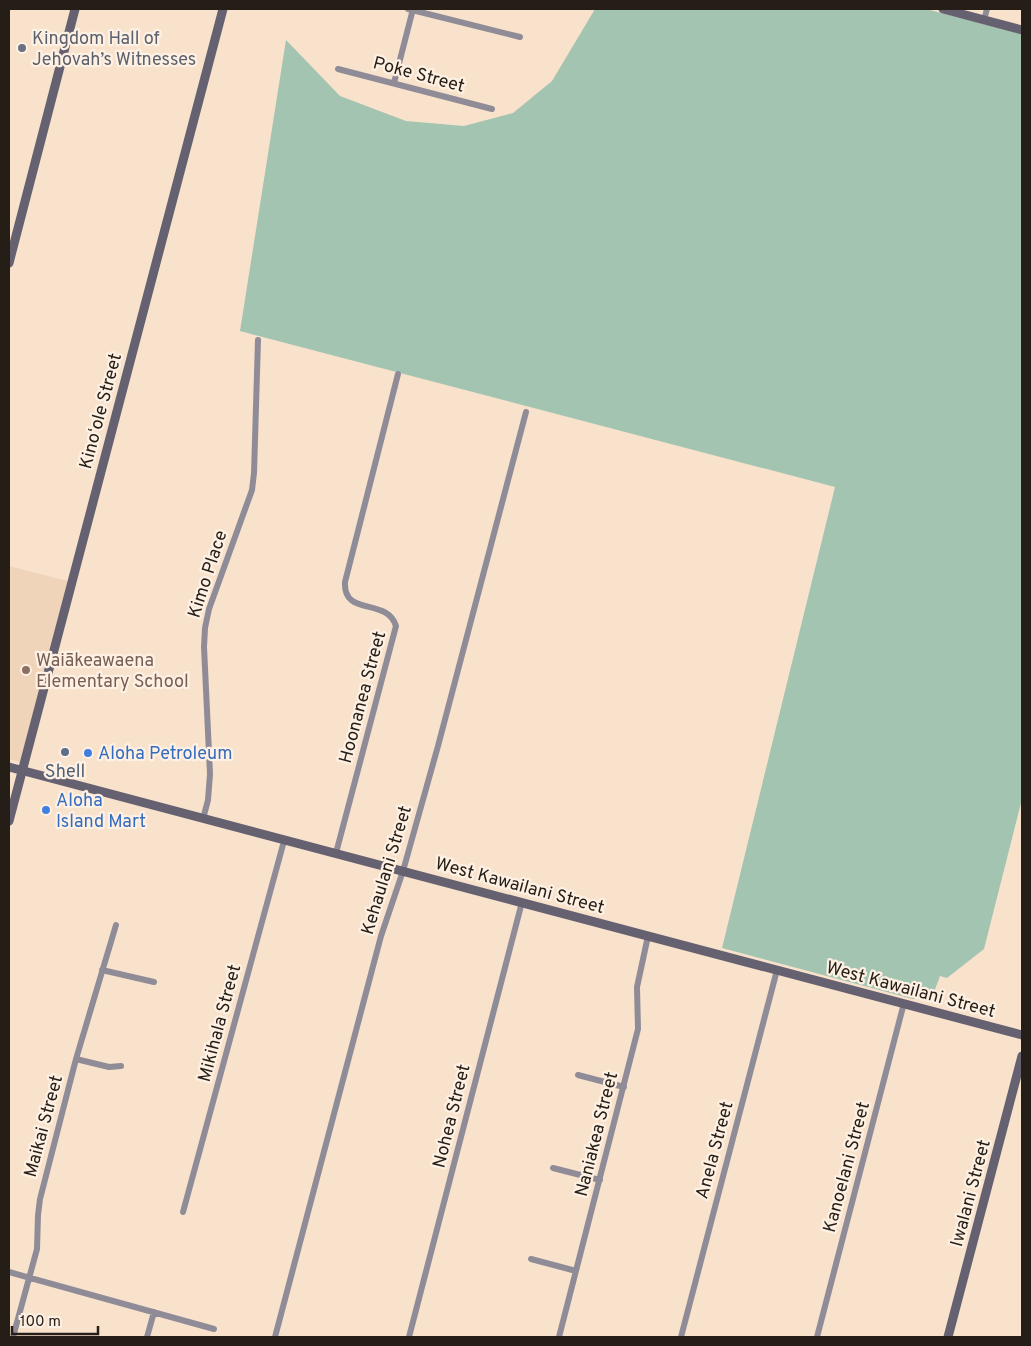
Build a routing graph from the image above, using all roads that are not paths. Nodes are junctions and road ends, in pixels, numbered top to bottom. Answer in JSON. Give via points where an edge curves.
{"nodes":[{"id":1,"x":75,"y":9,"type":"edge"},
{"id":2,"x":223,"y":9,"type":"edge"},
{"id":3,"x":411,"y":9,"type":"edge"},
{"id":4,"x":943,"y":9,"type":"edge"},
{"id":5,"x":987,"y":9,"type":"edge"},
{"id":6,"x":984,"y":20,"type":"junction"},
{"id":7,"x":1022,"y":30,"type":"edge"},
{"id":8,"x":520,"y":37,"type":"dead end"},
{"id":9,"x":338,"y":69,"type":"dead end"},
{"id":10,"x":394,"y":83,"type":"junction"},
{"id":11,"x":492,"y":109,"type":"dead end"},
{"id":12,"x":9,"y":263,"type":"edge"},
{"id":13,"x":258,"y":340,"type":"dead end"},
{"id":14,"x":398,"y":374,"type":"dead end"},
{"id":15,"x":526,"y":412,"type":"dead end"},
{"id":16,"x":9,"y":767,"type":"edge"},
{"id":17,"x":22,"y":771,"type":"junction"},
{"id":18,"x":203,"y":819,"type":"junction"},
{"id":19,"x":9,"y":821,"type":"edge"},
{"id":20,"x":284,"y":841,"type":"junction"},
{"id":21,"x":336,"y":853,"type":"junction"},
{"id":22,"x":403,"y":871,"type":"junction"},
{"id":23,"x":522,"y":902,"type":"junction"},
{"id":24,"x":116,"y":925,"type":"dead end"},
{"id":25,"x":648,"y":936,"type":"junction"},
{"id":26,"x":102,"y":970,"type":"junction"},
{"id":27,"x":777,"y":970,"type":"junction"},
{"id":28,"x":154,"y":982,"type":"dead end"},
{"id":29,"x":904,"y":1003,"type":"junction"},
{"id":30,"x":1022,"y":1034,"type":"edge"},
{"id":31,"x":1022,"y":1056,"type":"edge"},
{"id":32,"x":76,"y":1059,"type":"junction"},
{"id":33,"x":121,"y":1066,"type":"dead end"},
{"id":34,"x":578,"y":1075,"type":"dead end"},
{"id":35,"x":624,"y":1087,"type":"junction"},
{"id":36,"x":553,"y":1168,"type":"dead end"},
{"id":37,"x":600,"y":1180,"type":"junction"},
{"id":38,"x":182,"y":1212,"type":"dead end"},
{"id":39,"x":530,"y":1259,"type":"dead end"},
{"id":40,"x":576,"y":1271,"type":"junction"},
{"id":41,"x":9,"y":1272,"type":"edge"},
{"id":42,"x":30,"y":1278,"type":"junction"},
{"id":43,"x":154,"y":1312,"type":"junction"},
{"id":44,"x":214,"y":1329,"type":"dead end"},
{"id":45,"x":14,"y":1337,"type":"edge"},
{"id":46,"x":147,"y":1337,"type":"edge"},
{"id":47,"x":276,"y":1337,"type":"edge"},
{"id":48,"x":409,"y":1337,"type":"edge"},
{"id":49,"x":559,"y":1337,"type":"edge"},
{"id":50,"x":681,"y":1337,"type":"edge"},
{"id":51,"x":817,"y":1337,"type":"edge"},
{"id":52,"x":948,"y":1337,"type":"edge"}],
"edges":[{"from":1,"to":12,"type":"street"},
{"from":2,"to":17,"type":"street","name":"Kinoʻole Street"},
{"from":3,"to":8,"type":"street"},
{"from":3,"to":10,"type":"street"},
{"from":4,"to":6,"type":"street"},
{"from":5,"to":6,"type":"street"},
{"from":6,"to":7,"type":"street"},
{"from":9,"to":10,"type":"street","name":"Poke Street"},
{"from":10,"to":11,"type":"street","name":"Poke Street"},
{"from":13,"to":18,"type":"street","name":"Kimo Place","via":[[252,490],[210,604],[205,628],[210,774]]},
{"from":14,"to":21,"type":"street","name":"Hoonanea Street","via":[[344,590],[353,602],[390,614],[396,626]]},
{"from":15,"to":22,"type":"street","name":"Kehaulani Street"},
{"from":16,"to":17,"type":"street","name":"West Kawailani Street"},
{"from":17,"to":18,"type":"street","name":"West Kawailani Street"},
{"from":17,"to":19,"type":"street","name":"Kinoʻole Street"},
{"from":18,"to":20,"type":"street","name":"West Kawailani Street"},
{"from":20,"to":21,"type":"street","name":"West Kawailani Street"},
{"from":20,"to":38,"type":"street","name":"Mikihala Street"},
{"from":21,"to":22,"type":"street","name":"West Kawailani Street"},
{"from":22,"to":23,"type":"street","name":"West Kawailani Street"},
{"from":22,"to":47,"type":"street","name":"Kehaulani Street","via":[[381,936]]},
{"from":23,"to":25,"type":"street","name":"West Kawailani Street"},
{"from":23,"to":48,"type":"street","name":"Nohea Street"},
{"from":24,"to":26,"type":"street","name":"Maikai Street"},
{"from":25,"to":27,"type":"street","name":"West Kawailani Street"},
{"from":25,"to":35,"type":"street","name":"Naniakea Street","via":[[637,987],[638,1029]]},
{"from":26,"to":28,"type":"street"},
{"from":26,"to":32,"type":"street","name":"Maikai Street"},
{"from":27,"to":29,"type":"street","name":"West Kawailani Street"},
{"from":27,"to":50,"type":"street","name":"Anela Street"},
{"from":29,"to":30,"type":"street","name":"West Kawailani Street"},
{"from":29,"to":51,"type":"street","name":"Kanoelani Street"},
{"from":31,"to":52,"type":"street","name":"Iwalani Street"},
{"from":32,"to":33,"type":"street","via":[[109,1067]]},
{"from":32,"to":42,"type":"street","name":"Maikai Street","via":[[40,1199],[38,1243]]},
{"from":34,"to":35,"type":"street"},
{"from":35,"to":37,"type":"street","name":"Naniakea Street"},
{"from":36,"to":37,"type":"street"},
{"from":37,"to":40,"type":"street","name":"Naniakea Street"},
{"from":39,"to":40,"type":"street"},
{"from":40,"to":49,"type":"street","name":"Naniakea Street"},
{"from":41,"to":42,"type":"street"},
{"from":42,"to":43,"type":"street"},
{"from":42,"to":45,"type":"street","name":"Maikai Street"},
{"from":43,"to":44,"type":"street"},
{"from":43,"to":46,"type":"street"}]}
